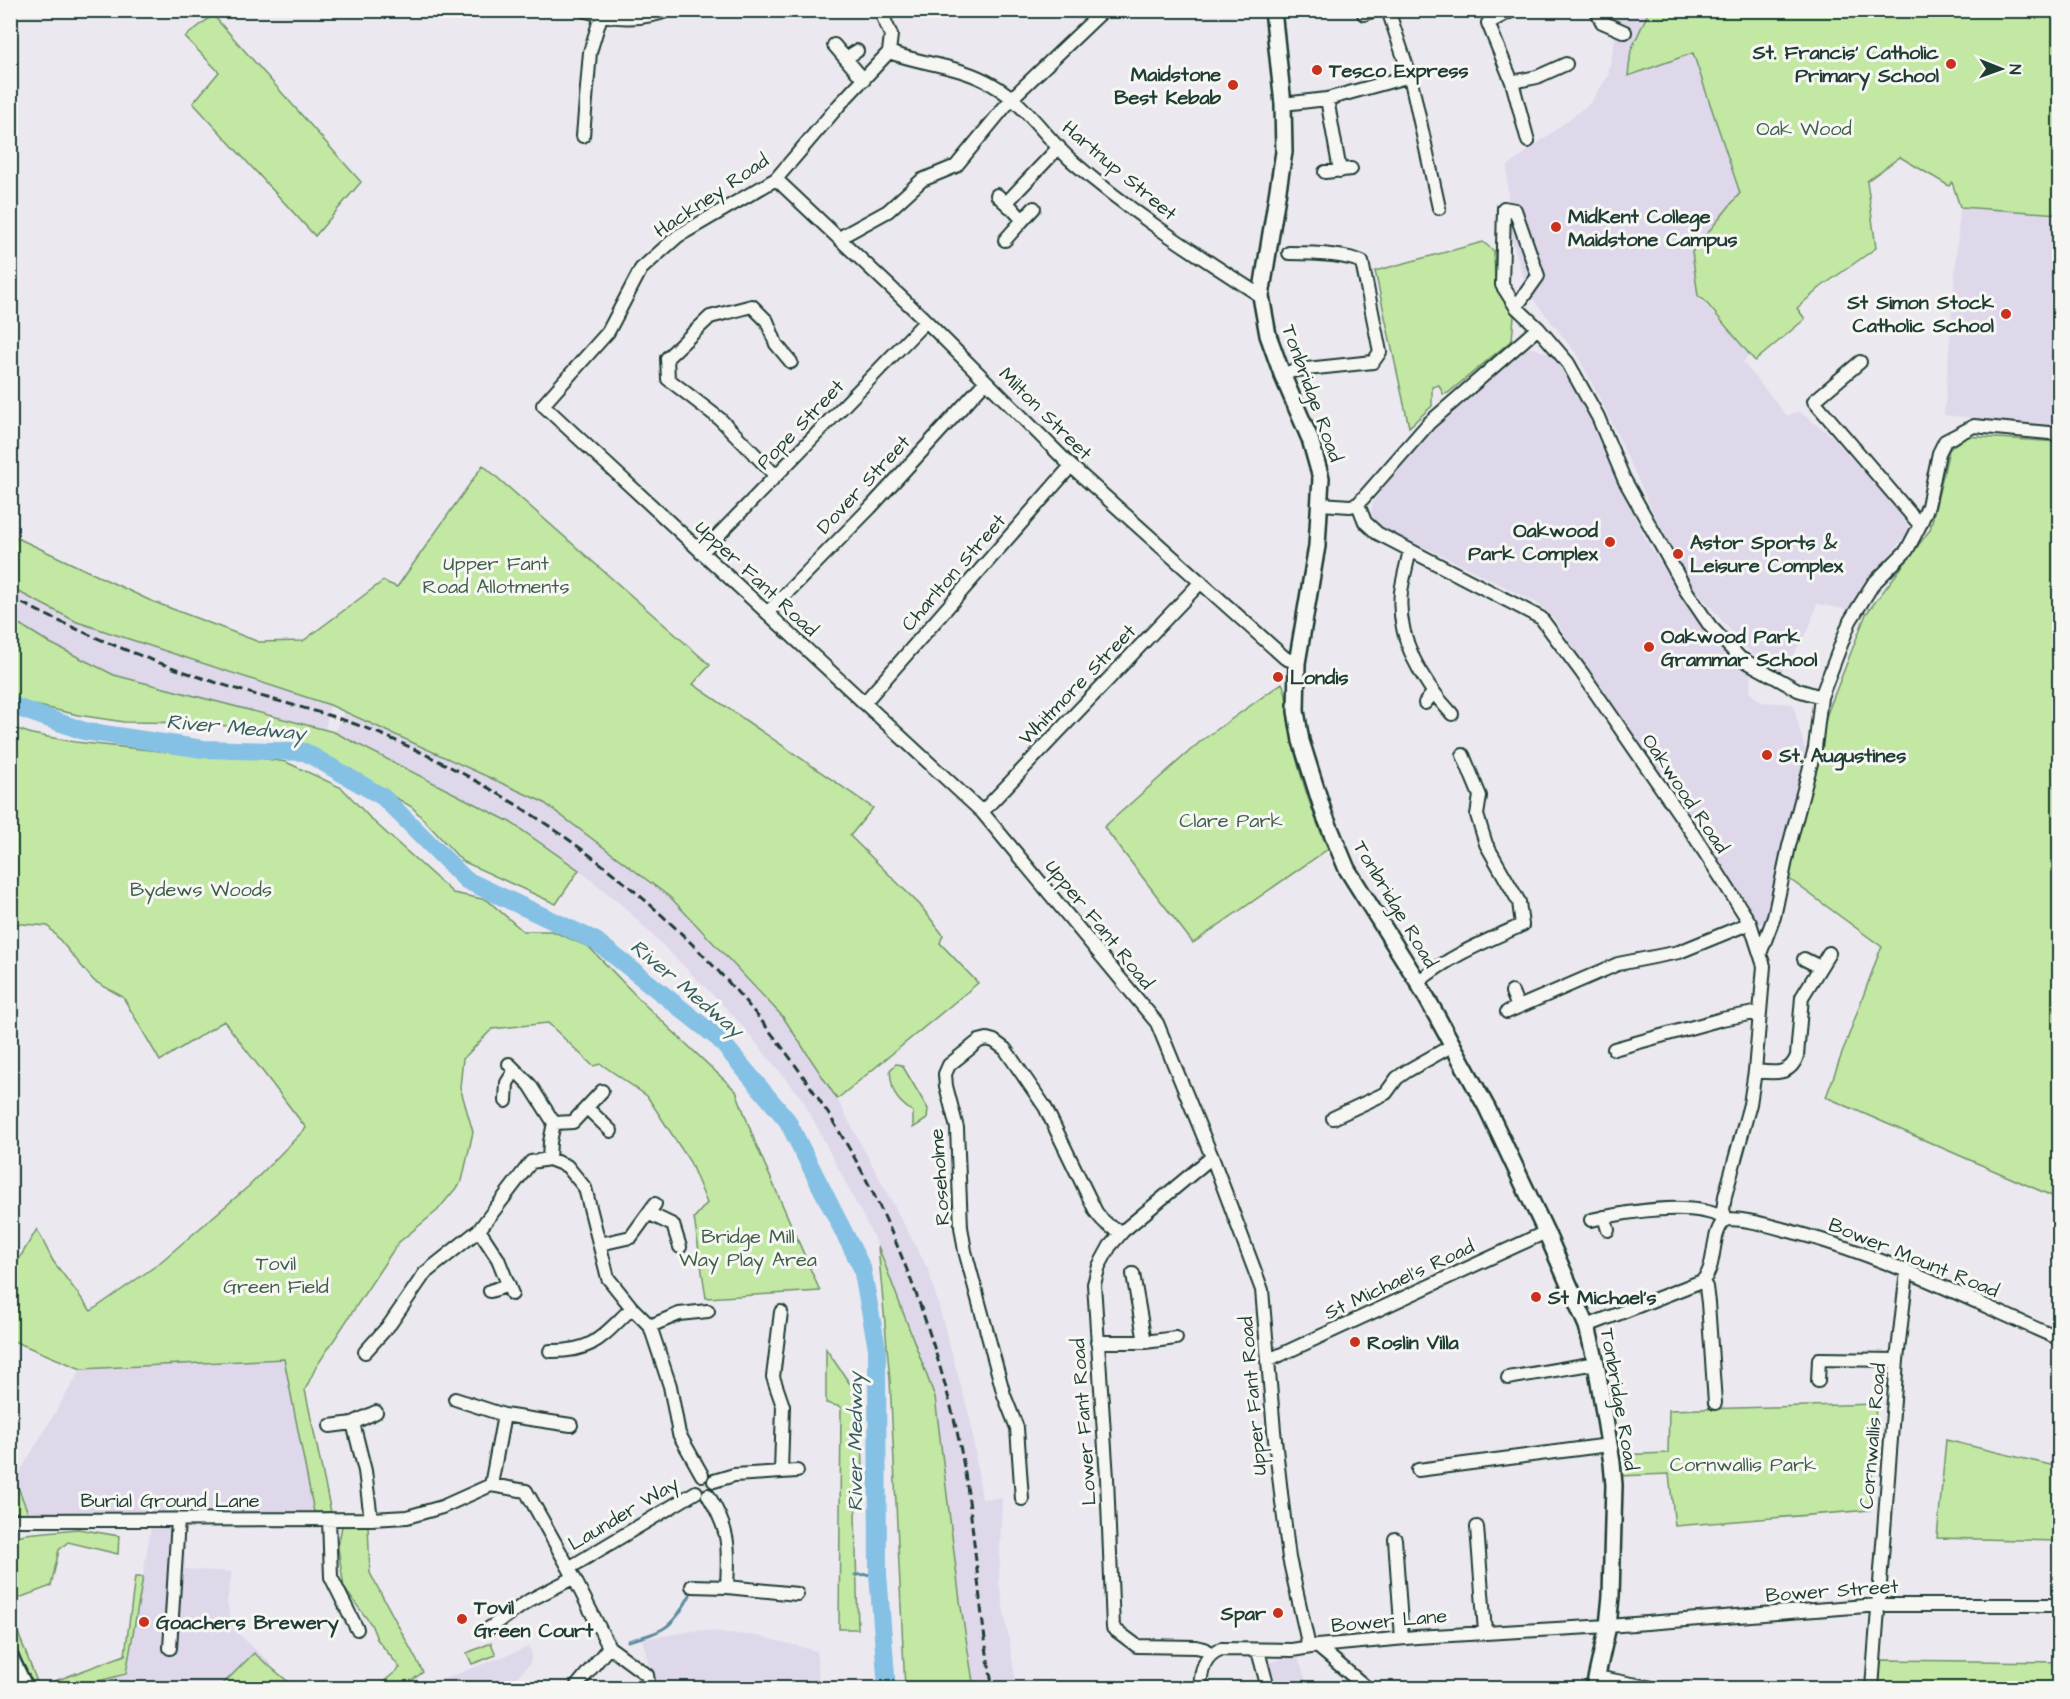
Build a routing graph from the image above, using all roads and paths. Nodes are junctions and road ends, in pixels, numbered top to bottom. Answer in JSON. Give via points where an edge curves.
{"nodes":[{"id":1,"x":584,"y":10,"type":"edge"},
{"id":2,"x":669,"y":10,"type":"edge"},
{"id":3,"x":880,"y":10,"type":"edge"},
{"id":4,"x":1273,"y":10,"type":"edge"},
{"id":5,"x":1388,"y":10,"type":"edge"},
{"id":6,"x":1513,"y":10,"type":"edge"},
{"id":7,"x":1596,"y":10,"type":"edge"},
{"id":8,"x":1098,"y":12,"type":"edge"},
{"id":9,"x":601,"y":16,"type":"junction"},
{"id":10,"x":1625,"y":32,"type":"dead end"},
{"id":11,"x":834,"y":45,"type":"dead end"},
{"id":12,"x":857,"y":51,"type":"dead end"},
{"id":13,"x":889,"y":52,"type":"junction"},
{"id":14,"x":846,"y":58,"type":"junction"},
{"id":15,"x":1566,"y":64,"type":"dead end"},
{"id":16,"x":1410,"y":76,"type":"junction"},
{"id":17,"x":864,"y":80,"type":"junction"},
{"id":18,"x":1512,"y":82,"type":"junction"},
{"id":19,"x":1012,"y":98,"type":"junction"},
{"id":20,"x":1327,"y":99,"type":"junction"},
{"id":21,"x":1283,"y":104,"type":"junction"},
{"id":22,"x":583,"y":136,"type":"dead end"},
{"id":23,"x":1528,"y":141,"type":"dead end"},
{"id":24,"x":1059,"y":147,"type":"junction"},
{"id":25,"x":1325,"y":172,"type":"dead end"},
{"id":26,"x":776,"y":179,"type":"junction"},
{"id":27,"x":997,"y":195,"type":"dead end"},
{"id":28,"x":1010,"y":207,"type":"junction"},
{"id":29,"x":1034,"y":208,"type":"dead end"},
{"id":30,"x":1439,"y":208,"type":"dead end"},
{"id":31,"x":1021,"y":222,"type":"junction"},
{"id":32,"x":839,"y":238,"type":"junction"},
{"id":33,"x":1005,"y":240,"type":"dead end"},
{"id":34,"x":1289,"y":253,"type":"dead end"},
{"id":35,"x":1261,"y":296,"type":"junction"},
{"id":36,"x":1516,"y":307,"type":"junction"},
{"id":37,"x":926,"y":321,"type":"junction"},
{"id":38,"x":1538,"y":328,"type":"junction"},
{"id":39,"x":791,"y":362,"type":"dead end"},
{"id":40,"x":1860,"y":362,"type":"dead end"},
{"id":41,"x":1282,"y":374,"type":"junction"},
{"id":42,"x":986,"y":381,"type":"junction"},
{"id":43,"x":543,"y":405,"type":"joint"},
{"id":44,"x":2060,"y":434,"type":"edge"},
{"id":45,"x":1071,"y":466,"type":"junction"},
{"id":46,"x":776,"y":476,"type":"junction"},
{"id":47,"x":1321,"y":504,"type":"junction"},
{"id":48,"x":1358,"y":504,"type":"junction"},
{"id":49,"x":1920,"y":525,"type":"junction"},
{"id":50,"x":1410,"y":550,"type":"junction"},
{"id":51,"x":701,"y":554,"type":"junction"},
{"id":52,"x":1201,"y":582,"type":"junction"},
{"id":53,"x":766,"y":613,"type":"junction"},
{"id":54,"x":1297,"y":663,"type":"junction"},
{"id":55,"x":1821,"y":697,"type":"junction"},
{"id":56,"x":864,"y":703,"type":"junction"},
{"id":57,"x":1452,"y":714,"type":"dead end"},
{"id":58,"x":1463,"y":755,"type":"dead end"},
{"id":59,"x":982,"y":812,"type":"junction"},
{"id":60,"x":1750,"y":923,"type":"junction"},
{"id":61,"x":1829,"y":953,"type":"dead end"},
{"id":62,"x":1760,"y":954,"type":"junction"},
{"id":63,"x":1804,"y":959,"type":"dead end"},
{"id":64,"x":1820,"y":967,"type":"junction"},
{"id":65,"x":1418,"y":982,"type":"junction"},
{"id":66,"x":1512,"y":992,"type":"dead end"},
{"id":67,"x":1760,"y":1012,"type":"junction"},
{"id":68,"x":1453,"y":1045,"type":"junction"},
{"id":69,"x":1614,"y":1049,"type":"dead end"},
{"id":70,"x":1755,"y":1071,"type":"junction"},
{"id":71,"x":602,"y":1091,"type":"dead end"},
{"id":72,"x":506,"y":1101,"type":"dead end"},
{"id":73,"x":587,"y":1108,"type":"junction"},
{"id":74,"x":1332,"y":1118,"type":"dead end"},
{"id":75,"x":554,"y":1123,"type":"junction"},
{"id":76,"x":611,"y":1131,"type":"dead end"},
{"id":77,"x":1212,"y":1157,"type":"junction"},
{"id":78,"x":549,"y":1159,"type":"junction"},
{"id":79,"x":1726,"y":1219,"type":"junction"},
{"id":80,"x":1591,"y":1220,"type":"dead end"},
{"id":81,"x":479,"y":1230,"type":"junction"},
{"id":82,"x":1123,"y":1231,"type":"junction"},
{"id":83,"x":1546,"y":1232,"type":"junction"},
{"id":84,"x":600,"y":1244,"type":"junction"},
{"id":85,"x":680,"y":1247,"type":"dead end"},
{"id":86,"x":1907,"y":1271,"type":"junction"},
{"id":87,"x":1132,"y":1274,"type":"dead end"},
{"id":88,"x":1702,"y":1281,"type":"junction"},
{"id":89,"x":490,"y":1291,"type":"dead end"},
{"id":90,"x":632,"y":1308,"type":"junction"},
{"id":91,"x":708,"y":1311,"type":"dead end"},
{"id":92,"x":782,"y":1312,"type":"dead end"},
{"id":93,"x":650,"y":1326,"type":"junction"},
{"id":94,"x":1587,"y":1326,"type":"junction"},
{"id":95,"x":1176,"y":1338,"type":"dead end"},
{"id":96,"x":2060,"y":1340,"type":"edge"},
{"id":97,"x":1097,"y":1342,"type":"junction"},
{"id":98,"x":1144,"y":1342,"type":"junction"},
{"id":99,"x":550,"y":1351,"type":"dead end"},
{"id":100,"x":365,"y":1352,"type":"dead end"},
{"id":101,"x":1897,"y":1360,"type":"junction"},
{"id":102,"x":1267,"y":1361,"type":"junction"},
{"id":103,"x":1596,"y":1363,"type":"junction"},
{"id":104,"x":1508,"y":1378,"type":"dead end"},
{"id":105,"x":1818,"y":1381,"type":"dead end"},
{"id":106,"x":455,"y":1399,"type":"dead end"},
{"id":107,"x":1715,"y":1403,"type":"dead end"},
{"id":108,"x":376,"y":1412,"type":"dead end"},
{"id":109,"x":504,"y":1415,"type":"junction"},
{"id":110,"x":353,"y":1422,"type":"junction"},
{"id":111,"x":571,"y":1425,"type":"dead end"},
{"id":112,"x":330,"y":1426,"type":"dead end"},
{"id":113,"x":1609,"y":1446,"type":"junction"},
{"id":114,"x":1418,"y":1470,"type":"dead end"},
{"id":115,"x":797,"y":1471,"type":"dead end"},
{"id":116,"x":781,"y":1472,"type":"junction"},
{"id":117,"x":702,"y":1475,"type":"junction"},
{"id":118,"x":714,"y":1481,"type":"junction"},
{"id":119,"x":491,"y":1485,"type":"junction"},
{"id":120,"x":702,"y":1494,"type":"junction"},
{"id":121,"x":1022,"y":1498,"type":"dead end"},
{"id":122,"x":371,"y":1519,"type":"junction"},
{"id":123,"x":10,"y":1520,"type":"edge"},
{"id":124,"x":178,"y":1520,"type":"junction"},
{"id":125,"x":329,"y":1520,"type":"junction"},
{"id":126,"x":1477,"y":1527,"type":"dead end"},
{"id":127,"x":1395,"y":1539,"type":"dead end"},
{"id":128,"x":571,"y":1573,"type":"junction"},
{"id":129,"x":692,"y":1586,"type":"dead end"},
{"id":130,"x":727,"y":1587,"type":"junction"},
{"id":131,"x":797,"y":1594,"type":"dead end"},
{"id":132,"x":1879,"y":1605,"type":"junction"},
{"id":133,"x":2060,"y":1605,"type":"edge"},
{"id":134,"x":1608,"y":1626,"type":"junction"},
{"id":135,"x":357,"y":1629,"type":"dead end"},
{"id":136,"x":488,"y":1629,"type":"dead end"},
{"id":137,"x":1485,"y":1632,"type":"junction"},
{"id":138,"x":1402,"y":1638,"type":"junction"},
{"id":139,"x":1313,"y":1646,"type":"junction"},
{"id":140,"x":170,"y":1647,"type":"dead end"},
{"id":141,"x":609,"y":1647,"type":"junction"},
{"id":142,"x":1258,"y":1651,"type":"junction"},
{"id":143,"x":1211,"y":1654,"type":"junction"},
{"id":144,"x":10,"y":1657,"type":"edge"},
{"id":145,"x":1595,"y":1683,"type":"edge"},
{"id":146,"x":25,"y":1689,"type":"edge"},
{"id":147,"x":575,"y":1689,"type":"edge"},
{"id":148,"x":649,"y":1689,"type":"edge"},
{"id":149,"x":1200,"y":1689,"type":"edge"},
{"id":150,"x":1268,"y":1689,"type":"edge"},
{"id":151,"x":1367,"y":1689,"type":"edge"},
{"id":152,"x":1653,"y":1689,"type":"edge"},
{"id":153,"x":1872,"y":1689,"type":"edge"}],
"edges":[{"from":1,"to":9,"type":"street"},
{"from":2,"to":9,"type":"street","via":[[654,17]]},
{"from":3,"to":13,"type":"street","via":[[891,35]]},
{"from":4,"to":21,"type":"main road","name":"Tonbridge Road"},
{"from":5,"to":16,"type":"street"},
{"from":6,"to":18,"type":"street","via":[[1488,23]]},
{"from":7,"to":10,"type":"street","via":[[1602,22]]},
{"from":8,"to":19,"type":"street"},
{"from":9,"to":22,"type":"street","via":[[590,52]]},
{"from":11,"to":14,"type":"street"},
{"from":12,"to":14,"type":"street"},
{"from":13,"to":17,"type":"street","name":"Hackney Road"},
{"from":13,"to":19,"type":"street","name":"Hartnup Street","via":[[970,72]]},
{"from":14,"to":17,"type":"street"},
{"from":15,"to":18,"type":"street","via":[[1537,78]]},
{"from":16,"to":20,"type":"street"},
{"from":16,"to":30,"type":"street"},
{"from":17,"to":26,"type":"street","name":"Hackney Road"},
{"from":18,"to":23,"type":"street"},
{"from":19,"to":24,"type":"street","name":"Hartnup Street"},
{"from":19,"to":32,"type":"street","via":[[956,166],[922,180],[888,211]]},
{"from":20,"to":21,"type":"street"},
{"from":20,"to":25,"type":"street","via":[[1346,170]]},
{"from":21,"to":35,"type":"main road","name":"Tonbridge Road","via":[[1284,152]]},
{"from":24,"to":28,"type":"street","via":[[1010,198]]},
{"from":24,"to":35,"type":"street","name":"Hartnup Street","via":[[1172,239]]},
{"from":26,"to":32,"type":"street","name":"Milton Street"},
{"from":26,"to":43,"type":"street","name":"Hackney Road","via":[[678,236],[641,270],[608,332]]},
{"from":27,"to":28,"type":"street"},
{"from":28,"to":31,"type":"street"},
{"from":29,"to":31,"type":"street"},
{"from":31,"to":33,"type":"street"},
{"from":32,"to":37,"type":"street","name":"Milton Street"},
{"from":34,"to":41,"type":"street","via":[[1350,257],[1362,262],[1380,352],[1373,362]]},
{"from":35,"to":41,"type":"main road","name":"Tonbridge Road","via":[[1268,335]]},
{"from":36,"to":36,"type":"street","via":[[1538,276],[1515,210],[1504,208],[1502,285]]},
{"from":36,"to":38,"type":"street"},
{"from":37,"to":42,"type":"street","name":"Milton Street"},
{"from":37,"to":46,"type":"street","name":"Pope Street"},
{"from":38,"to":48,"type":"street","via":[[1429,423]]},
{"from":38,"to":55,"type":"street","via":[[1568,363],[1598,417],[1624,479],[1710,626],[1740,658],[1798,690]]},
{"from":39,"to":46,"type":"street","via":[[776,344],[767,321],[752,306],[710,317],[667,358],[668,379],[720,419]]},
{"from":40,"to":49,"type":"street","via":[[1814,401]]},
{"from":41,"to":47,"type":"main road","name":"Tonbridge Road","via":[[1310,439],[1321,478]]},
{"from":42,"to":45,"type":"street","name":"Milton Street"},
{"from":42,"to":53,"type":"street","name":"Dover Street","via":[[870,508]]},
{"from":43,"to":51,"type":"street","name":"Upper Fant Road"},
{"from":44,"to":49,"type":"street","via":[[1974,426],[1945,441]]},
{"from":45,"to":52,"type":"street","name":"Milton Street"},
{"from":45,"to":56,"type":"street","name":"Charlton Street"},
{"from":46,"to":51,"type":"street","name":"Pope Street"},
{"from":47,"to":48,"type":"street"},
{"from":47,"to":54,"type":"main road","name":"Tonbridge Road"},
{"from":48,"to":50,"type":"street","name":"Oakwood Road","via":[[1365,522],[1377,533]]},
{"from":49,"to":55,"type":"street","via":[[1907,550],[1873,584],[1850,621]]},
{"from":50,"to":57,"type":"street","via":[[1401,592],[1401,623],[1429,698]]},
{"from":50,"to":60,"type":"street","name":"Oakwood Road","via":[[1541,618],[1685,822]]},
{"from":51,"to":53,"type":"street","name":"Upper Fant Road"},
{"from":52,"to":54,"type":"street","name":"Milton Street","via":[[1285,658]]},
{"from":52,"to":59,"type":"street","name":"Whitmore Street"},
{"from":53,"to":56,"type":"street","name":"Upper Fant Road"},
{"from":54,"to":65,"type":"main road","name":"Tonbridge Road","via":[[1296,711],[1301,741],[1324,814],[1347,869]]},
{"from":55,"to":62,"type":"street","via":[[1815,748],[1774,917]]},
{"from":56,"to":59,"type":"street","name":"Upper Fant Road"},
{"from":58,"to":65,"type":"street","via":[[1480,796],[1477,815],[1486,844],[1519,902],[1522,926],[1462,951]]},
{"from":59,"to":77,"type":"street","name":"Upper Fant Road","via":[[1157,1023]]},
{"from":60,"to":62,"type":"street","name":"Oakwood Road"},
{"from":60,"to":66,"type":"street","via":[[1679,952],[1618,964],[1513,1009]]},
{"from":61,"to":64,"type":"street"},
{"from":62,"to":67,"type":"street","name":"Oakwood Road","via":[[1764,966]]},
{"from":63,"to":64,"type":"street"},
{"from":64,"to":70,"type":"street","via":[[1802,997],[1794,1064],[1778,1073]]},
{"from":65,"to":68,"type":"main road","name":"Tonbridge Road"},
{"from":67,"to":69,"type":"street"},
{"from":67,"to":70,"type":"street","name":"Oakwood Road"},
{"from":68,"to":74,"type":"street","via":[[1397,1078],[1386,1093]]},
{"from":68,"to":83,"type":"main road","name":"Tonbridge Road"},
{"from":70,"to":79,"type":"street","name":"Oakwood Road","via":[[1725,1196]]},
{"from":71,"to":73,"type":"street"},
{"from":72,"to":75,"type":"street","via":[[512,1067],[530,1085]]},
{"from":73,"to":75,"type":"street","via":[[573,1122]]},
{"from":73,"to":76,"type":"street"},
{"from":75,"to":78,"type":"street"},
{"from":77,"to":82,"type":"street","name":"Lower Fant Road"},
{"from":77,"to":102,"type":"street","name":"Upper Fant Road","via":[[1262,1290]]},
{"from":78,"to":81,"type":"street","via":[[531,1162]]},
{"from":78,"to":84,"type":"street","via":[[567,1166],[585,1188]]},
{"from":79,"to":80,"type":"street","name":"Bower Mount Road","via":[[1716,1213],[1663,1209],[1645,1210],[1606,1223]]},
{"from":79,"to":86,"type":"street","name":"Bower Mount Road","via":[[1761,1223],[1848,1247]]},
{"from":79,"to":88,"type":"street","via":[[1719,1224],[1709,1269]]},
{"from":81,"to":89,"type":"street","via":[[498,1259],[511,1290]]},
{"from":81,"to":100,"type":"street","via":[[425,1273]]},
{"from":82,"to":97,"type":"street","name":"Lower Fant Road","via":[[1110,1246],[1096,1275]]},
{"from":82,"to":121,"type":"street","name":"Roseholme","via":[[1106,1224],[1096,1212],[1045,1107],[1005,1049],[994,1041],[979,1041],[949,1065],[946,1086],[957,1128],[965,1251],[1004,1395],[1017,1428]]},
{"from":83,"to":94,"type":"main road","name":"Tonbridge Road"},
{"from":83,"to":102,"type":"street","name":"St Michael's Road"},
{"from":84,"to":85,"type":"street","via":[[631,1237],[652,1209],[674,1225]]},
{"from":84,"to":90,"type":"street","via":[[608,1278]]},
{"from":86,"to":96,"type":"street","name":"Bower Mount Road"},
{"from":86,"to":101,"type":"street","name":"Cornwallis Road"},
{"from":87,"to":98,"type":"street"},
{"from":88,"to":94,"type":"street"},
{"from":88,"to":107,"type":"street","via":[[1708,1303]]},
{"from":90,"to":93,"type":"street"},
{"from":90,"to":99,"type":"street","via":[[593,1344],[572,1352]]},
{"from":91,"to":93,"type":"street","via":[[679,1314]]},
{"from":92,"to":116,"type":"street","via":[[773,1377],[783,1406]]},
{"from":93,"to":117,"type":"street","via":[[670,1386],[679,1434]]},
{"from":94,"to":103,"type":"main road","name":"Tonbridge Road"},
{"from":95,"to":98,"type":"street"},
{"from":97,"to":98,"type":"street"},
{"from":97,"to":143,"type":"street","name":"Lower Fant Road","via":[[1113,1628],[1137,1646],[1196,1647]]},
{"from":101,"to":105,"type":"street","via":[[1819,1359]]},
{"from":101,"to":132,"type":"street","name":"Cornwallis Road"},
{"from":102,"to":139,"type":"street","name":"Upper Fant Road","via":[[1289,1558]]},
{"from":103,"to":104,"type":"street"},
{"from":103,"to":113,"type":"main road","name":"Tonbridge Road"},
{"from":106,"to":109,"type":"street"},
{"from":108,"to":110,"type":"street"},
{"from":109,"to":111,"type":"street"},
{"from":109,"to":119,"type":"street"},
{"from":110,"to":112,"type":"street"},
{"from":110,"to":122,"type":"street"},
{"from":113,"to":114,"type":"street"},
{"from":113,"to":134,"type":"main road","name":"Tonbridge Road","via":[[1614,1485]]},
{"from":115,"to":116,"type":"street"},
{"from":116,"to":118,"type":"street","via":[[734,1475]]},
{"from":117,"to":118,"type":"street","name":"Launder Way"},
{"from":117,"to":120,"type":"street","name":"Launder Way","via":[[694,1482]]},
{"from":118,"to":120,"type":"street","name":"Launder Way","via":[[715,1488]]},
{"from":119,"to":122,"type":"street","name":"Burial Ground Lane","via":[[442,1507],[407,1517]]},
{"from":119,"to":128,"type":"street","via":[[526,1491]]},
{"from":120,"to":128,"type":"street","name":"Launder Way"},
{"from":120,"to":130,"type":"street","via":[[721,1516],[729,1545]]},
{"from":122,"to":125,"type":"street","name":"Burial Ground Lane"},
{"from":123,"to":124,"type":"street","name":"Burial Ground Lane"},
{"from":124,"to":125,"type":"street","name":"Burial Ground Lane"},
{"from":124,"to":140,"type":"street"},
{"from":125,"to":135,"type":"street","via":[[331,1577]]},
{"from":126,"to":137,"type":"street"},
{"from":127,"to":138,"type":"street"},
{"from":128,"to":136,"type":"street","name":"Launder Way"},
{"from":128,"to":141,"type":"street"},
{"from":129,"to":130,"type":"street"},
{"from":130,"to":131,"type":"street"},
{"from":132,"to":133,"type":"street","name":"Bower Street"},
{"from":132,"to":134,"type":"street","name":"Bower Street"},
{"from":132,"to":153,"type":"street","name":"Cornwallis Road"},
{"from":134,"to":137,"type":"street","name":"Bower Lane"},
{"from":134,"to":145,"type":"main road","name":"Tonbridge Road"},
{"from":137,"to":138,"type":"street","name":"Bower Lane"},
{"from":138,"to":139,"type":"street","name":"Bower Lane"},
{"from":139,"to":142,"type":"street","name":"Bower Lane"},
{"from":139,"to":151,"type":"street"},
{"from":141,"to":147,"type":"street"},
{"from":141,"to":148,"type":"street","via":[[647,1675]]},
{"from":142,"to":143,"type":"street","name":"Bower Lane","via":[[1221,1649]]},
{"from":142,"to":150,"type":"street"},
{"from":143,"to":149,"type":"street","via":[[1204,1663]]},
{"from":144,"to":146,"type":"main road"},
{"from":145,"to":152,"type":"street"}]}
